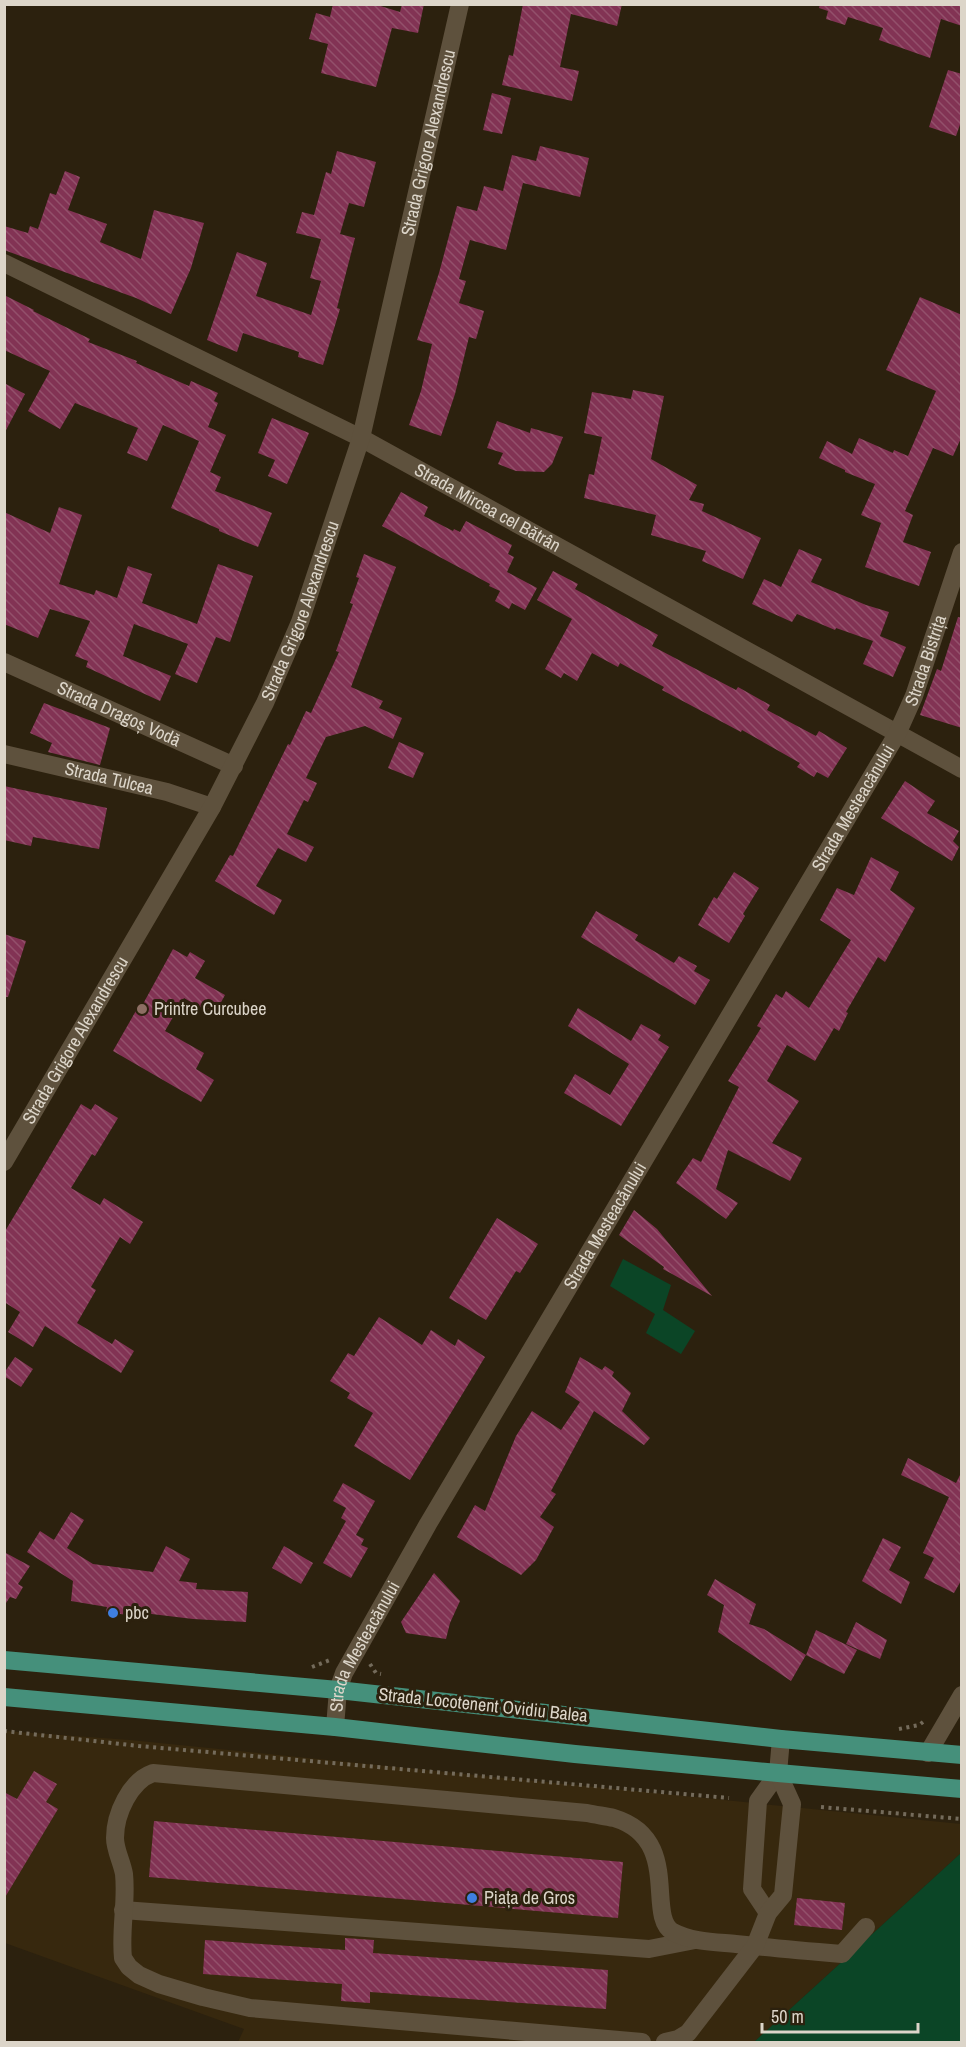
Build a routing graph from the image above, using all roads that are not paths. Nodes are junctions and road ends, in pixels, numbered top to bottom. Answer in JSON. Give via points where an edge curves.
{"nodes":[{"id":1,"x":460,"y":4,"type":"edge"},
{"id":2,"x":4,"y":263,"type":"edge"},
{"id":3,"x":360,"y":438,"type":"junction"},
{"id":4,"x":962,"y":552,"type":"edge"},
{"id":5,"x":4,"y":662,"type":"edge"},
{"id":6,"x":897,"y":734,"type":"junction"},
{"id":7,"x":4,"y":754,"type":"edge"},
{"id":8,"x":234,"y":766,"type":"junction"},
{"id":9,"x":962,"y":768,"type":"edge"},
{"id":10,"x":212,"y":807,"type":"junction"},
{"id":11,"x":4,"y":1162,"type":"edge"},
{"id":12,"x":4,"y":1660,"type":"edge"},
{"id":13,"x":338,"y":1690,"type":"junction"},
{"id":14,"x":962,"y":1695,"type":"edge"},
{"id":15,"x":4,"y":1697,"type":"edge"},
{"id":16,"x":335,"y":1727,"type":"junction"},
{"id":17,"x":781,"y":1739,"type":"junction"},
{"id":18,"x":928,"y":1753,"type":"junction"},
{"id":19,"x":962,"y":1755,"type":"edge"},
{"id":20,"x":778,"y":1773,"type":"junction"},
{"id":21,"x":962,"y":1789,"type":"edge"},
{"id":22,"x":123,"y":1910,"type":"junction"},
{"id":23,"x":768,"y":1913,"type":"junction"},
{"id":24,"x":866,"y":1927,"type":"dead end"},
{"id":25,"x":695,"y":1940,"type":"junction"},
{"id":26,"x":755,"y":1946,"type":"junction"},
{"id":27,"x":642,"y":2043,"type":"edge"},
{"id":28,"x":665,"y":2043,"type":"edge"}],
"edges":[{"from":1,"to":3,"type":"street","name":"Strada Grigore Alexandrescu"},
{"from":2,"to":3,"type":"street","name":"Strada Mircea cel Bătrân"},
{"from":3,"to":6,"type":"street","name":"Strada Mircea cel Bătrân"},
{"from":3,"to":8,"type":"street","name":"Strada Grigore Alexandrescu","via":[[300,622]]},
{"from":4,"to":6,"type":"street","name":"Strada Bistrița","via":[[914,696]]},
{"from":5,"to":8,"type":"street","name":"Strada Dragoș Vodă"},
{"from":6,"to":9,"type":"street","name":"Strada Mircea cel Bătrân"},
{"from":6,"to":13,"type":"street","name":"Strada Mesteacănului","via":[[428,1524]]},
{"from":7,"to":10,"type":"street","name":"Strada Tulcea","via":[[167,792]]},
{"from":8,"to":10,"type":"street","name":"Strada Grigore Alexandrescu"},
{"from":10,"to":11,"type":"street","name":"Strada Grigore Alexandrescu"},
{"from":12,"to":13,"type":"main road","name":"Strada Locotenent Ovidiu Balea"},
{"from":13,"to":16,"type":"street","name":"Strada Mesteacănului"},
{"from":13,"to":17,"type":"main road","name":"Strada Locotenent Ovidiu Balea"},
{"from":14,"to":18,"type":"street"},
{"from":15,"to":16,"type":"main road","name":"Strada Locotenent Ovidiu Balea"},
{"from":16,"to":20,"type":"main road","name":"Strada Locotenent Ovidiu Balea"},
{"from":17,"to":18,"type":"main road","name":"Strada Locotenent Ovidiu Balea"},
{"from":17,"to":20,"type":"street"},
{"from":18,"to":19,"type":"main road","name":"Strada Locotenent Ovidiu Balea"},
{"from":20,"to":21,"type":"main road","name":"Strada Locotenent Ovidiu Balea"},
{"from":20,"to":23,"type":"street","via":[[792,1804],[783,1895]]},
{"from":20,"to":23,"type":"street","via":[[758,1801],[752,1889]]},
{"from":22,"to":25,"type":"street","via":[[649,1949]]},
{"from":22,"to":25,"type":"street","via":[[124,1874],[115,1840],[116,1826],[130,1791],[144,1776],[153,1773],[587,1813],[616,1819],[637,1830],[651,1847],[658,1862],[660,1907],[666,1924],[671,1931]]},
{"from":22,"to":27,"type":"street","via":[[123,1958],[129,1967],[149,1980],[203,1997],[250,2008]]},
{"from":23,"to":26,"type":"street"},
{"from":24,"to":26,"type":"street","via":[[842,1954]]},
{"from":25,"to":26,"type":"street"},
{"from":26,"to":28,"type":"street","via":[[688,2033]]}]}
